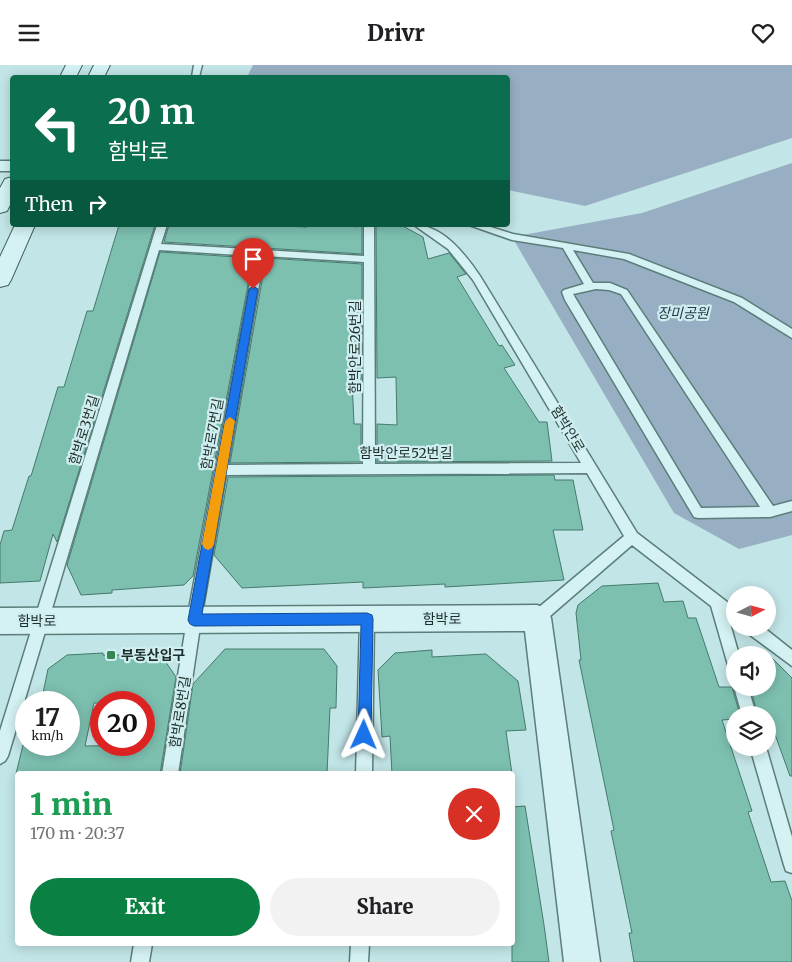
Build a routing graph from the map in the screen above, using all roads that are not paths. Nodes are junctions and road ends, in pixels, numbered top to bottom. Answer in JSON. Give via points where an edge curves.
{"nodes":[{"id":1,"x":10,"y":187,"type":"edge"},
{"id":2,"x":0,"y":207,"type":"edge"},
{"id":3,"x":24,"y":227,"type":"edge"},
{"id":4,"x":161,"y":227,"type":"edge"},
{"id":5,"x":369,"y":227,"type":"edge"},
{"id":6,"x":423,"y":227,"type":"edge"},
{"id":7,"x":480,"y":227,"type":"edge"},
{"id":8,"x":566,"y":246,"type":"junction"},
{"id":9,"x":156,"y":247,"type":"junction"},
{"id":10,"x":260,"y":253,"type":"junction"},
{"id":11,"x":369,"y":259,"type":"junction"},
{"id":12,"x":0,"y":280,"type":"edge"},
{"id":13,"x":590,"y":286,"type":"junction"},
{"id":14,"x":792,"y":334,"type":"edge"},
{"id":15,"x":369,"y":468,"type":"junction"},
{"id":16,"x":591,"y":468,"type":"junction"},
{"id":17,"x":221,"y":470,"type":"junction"},
{"id":18,"x":792,"y":506,"type":"edge"},
{"id":19,"x":770,"y":512,"type":"junction"},
{"id":20,"x":632,"y":537,"type":"junction"},
{"id":21,"x":717,"y":602,"type":"junction"},
{"id":22,"x":726,"y":608,"type":"edge"},
{"id":23,"x":537,"y":618,"type":"junction"},
{"id":24,"x":367,"y":619,"type":"junction"},
{"id":25,"x":194,"y":620,"type":"junction"},
{"id":26,"x":0,"y":621,"type":"edge"},
{"id":27,"x":42,"y":621,"type":"junction"},
{"id":28,"x":763,"y":636,"type":"edge"},
{"id":29,"x":730,"y":646,"type":"edge"},
{"id":30,"x":792,"y":659,"type":"edge"},
{"id":31,"x":0,"y":756,"type":"edge"},
{"id":32,"x":761,"y":756,"type":"edge"},
{"id":33,"x":170,"y":771,"type":"edge"},
{"id":34,"x":364,"y":771,"type":"edge"},
{"id":35,"x":792,"y":865,"type":"edge"},
{"id":36,"x":143,"y":946,"type":"edge"},
{"id":37,"x":360,"y":946,"type":"edge"},
{"id":38,"x":140,"y":962,"type":"edge"},
{"id":39,"x":359,"y":962,"type":"edge"},
{"id":40,"x":582,"y":962,"type":"edge"}],
"edges":[{"from":1,"to":2,"type":"main road"},
{"from":3,"to":12,"type":"main road"},
{"from":4,"to":9,"type":"lane","name":"함박로3번길"},
{"from":5,"to":11,"type":"lane","name":"함박안로26번길"},
{"from":6,"to":16,"type":"lane","name":"함박안로","via":[[458,251],[477,278]]},
{"from":7,"to":8,"type":"lane","via":[[512,237]]},
{"from":8,"to":13,"type":"lane"},
{"from":8,"to":14,"type":"lane","via":[[626,256],[652,266],[738,300]]},
{"from":9,"to":10,"type":"lane"},
{"from":9,"to":27,"type":"lane","name":"함박로3번길"},
{"from":10,"to":11,"type":"lane"},
{"from":10,"to":17,"type":"lane","name":"함박로7번길"},
{"from":11,"to":15,"type":"lane","name":"함박안로26번길"},
{"from":13,"to":19,"type":"lane","via":[[612,285],[624,292]]},
{"from":13,"to":19,"type":"lane","via":[[567,292],[570,300],[698,513]]},
{"from":15,"to":16,"type":"lane","name":"함박안로52번길"},
{"from":15,"to":17,"type":"lane","name":"함박안로52번길"},
{"from":16,"to":20,"type":"lane","name":"함박안로"},
{"from":17,"to":25,"type":"lane","name":"함박로7번길"},
{"from":18,"to":19,"type":"lane"},
{"from":20,"to":21,"type":"lane","name":"함박안로"},
{"from":20,"to":23,"type":"lane"},
{"from":21,"to":22,"type":"lane","name":"함박안로"},
{"from":21,"to":29,"type":"lane"},
{"from":23,"to":24,"type":"street","name":"함박로"},
{"from":23,"to":40,"type":"street"},
{"from":24,"to":25,"type":"street","name":"함박로"},
{"from":24,"to":34,"type":"lane"},
{"from":25,"to":27,"type":"street","name":"함박로"},
{"from":25,"to":33,"type":"lane","name":"함박로8번길"},
{"from":26,"to":27,"type":"street","name":"함박로"},
{"from":27,"to":31,"type":"lane","name":"함박로3번길"},
{"from":28,"to":30,"type":"lane"},
{"from":32,"to":35,"type":"lane"},
{"from":36,"to":38,"type":"lane"},
{"from":37,"to":39,"type":"lane"}]}
